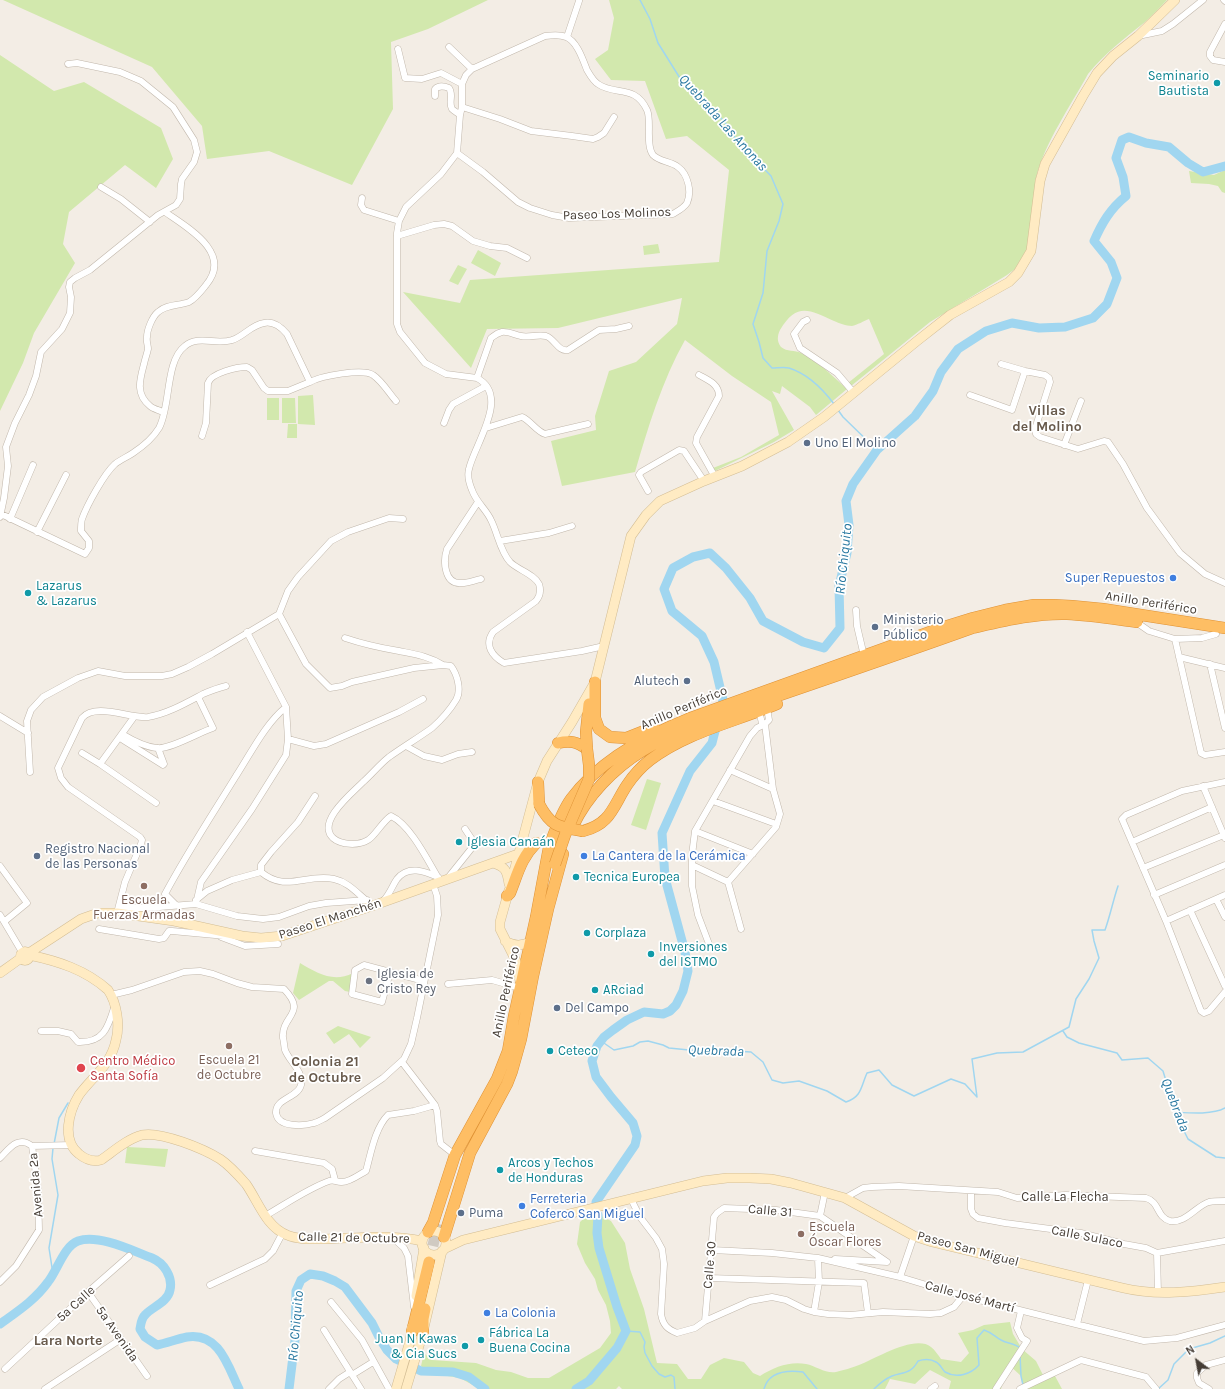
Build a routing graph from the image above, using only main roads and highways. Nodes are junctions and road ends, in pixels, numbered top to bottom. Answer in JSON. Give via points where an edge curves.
{"nodes":[{"id":1,"x":1222,"y":633,"type":"edge"},
{"id":2,"x":810,"y":685,"type":"junction"},
{"id":3,"x":740,"y":709,"type":"junction"},
{"id":4,"x":682,"y":721,"type":"junction"},
{"id":5,"x":706,"y":726,"type":"junction"},
{"id":6,"x":558,"y":743,"type":"road end"},
{"id":7,"x":587,"y":749,"type":"junction"},
{"id":8,"x":538,"y":782,"type":"road end"},
{"id":9,"x":518,"y":854,"type":"road end"},
{"id":10,"x":509,"y":891,"type":"road end"},
{"id":11,"x":548,"y":909,"type":"junction"},
{"id":12,"x":497,"y":1079,"type":"junction"},
{"id":13,"x":425,"y":1240,"type":"road end"},
{"id":14,"x":432,"y":1262,"type":"tunnel mouth"},
{"id":15,"x":415,"y":1335,"type":"road end"}],
"edges":[{"from":1,"to":2,"type":"highway","name":"Anillo Periférico","via":[[1066,614],[1031,616],[972,628]]},
{"from":1,"to":3,"type":"highway","name":"Anillo Periférico","via":[[1103,609],[1034,605],[973,618],[864,656]]},
{"from":2,"to":3,"type":"highway","name":"Anillo Periférico"},
{"from":2,"to":3,"type":"highway","via":[[763,710]]},
{"from":3,"to":4,"type":"highway","name":"Anillo Periférico","via":[[710,710]]},
{"from":3,"to":5,"type":"highway","name":"Anillo Periférico"},
{"from":4,"to":7,"type":"highway","via":[[667,722],[626,738],[610,737],[599,729],[595,718],[595,682],[588,711]]},
{"from":4,"to":12,"type":"highway","name":"Anillo Periférico","via":[[653,734],[612,759],[582,786],[562,813],[550,846],[508,1052]]},
{"from":5,"to":8,"type":"highway","bridge":true,"via":[[674,744],[640,769],[613,810],[599,826],[583,831],[561,827],[551,821],[539,804]]},
{"from":5,"to":11,"type":"highway","name":"Anillo Periférico","via":[[658,742],[641,752],[622,766],[584,806],[560,862]]},
{"from":6,"to":7,"type":"highway","via":[[575,742]]},
{"from":7,"to":11,"type":"highway","bridge":true,"via":[[589,778],[555,864]]},
{"from":9,"to":10,"type":"highway","via":[[540,841],[524,857],[510,893]]},
{"from":11,"to":12,"type":"highway","name":"Anillo Periférico","via":[[512,1071],[470,1153],[443,1232],[455,1164],[495,1090]]},
{"from":12,"to":13,"type":"highway","name":"Anillo Periférico","via":[[455,1155]]},
{"from":14,"to":15,"type":"highway","via":[[423,1319]]}]}
